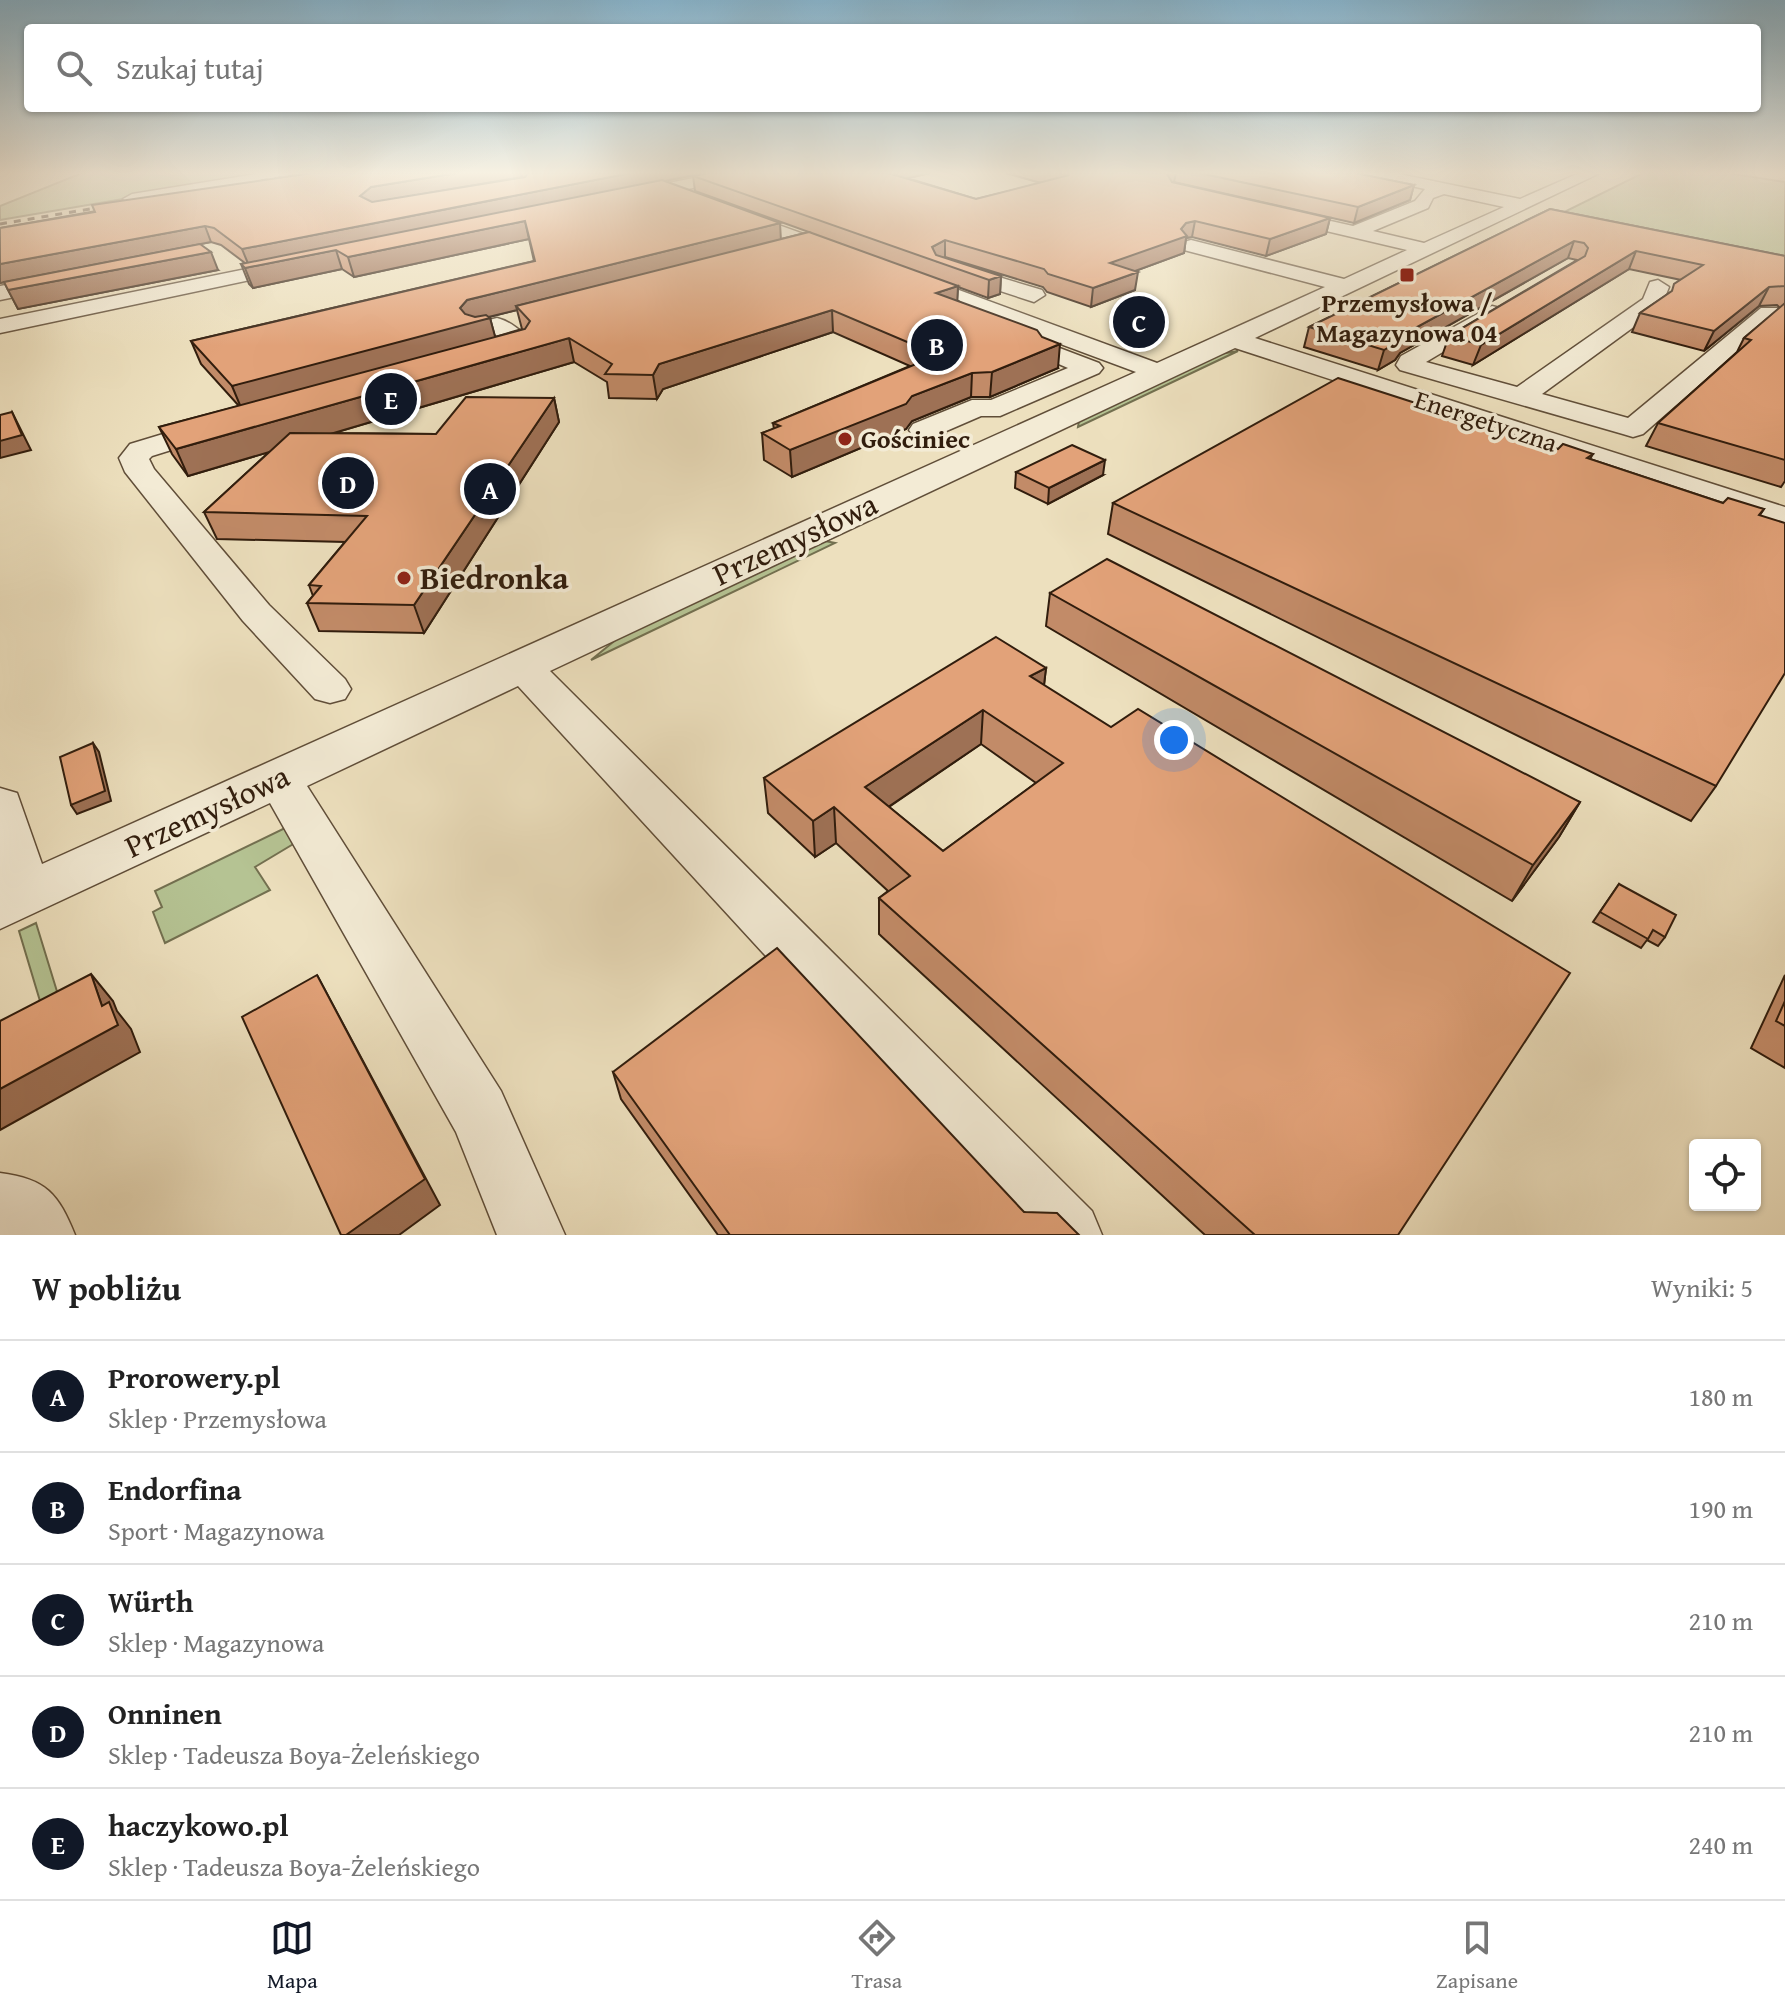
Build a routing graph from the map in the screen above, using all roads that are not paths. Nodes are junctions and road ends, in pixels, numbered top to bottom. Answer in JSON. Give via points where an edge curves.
{"nodes":[{"id":1,"x":779,"y":231,"type":"edge"},
{"id":2,"x":1333,"y":231,"type":"edge"},
{"id":3,"x":1476,"y":231,"type":"edge"},
{"id":4,"x":811,"y":243,"type":"junction"},
{"id":5,"x":1323,"y":245,"type":"edge"},
{"id":6,"x":1191,"y":246,"type":"edge"},
{"id":7,"x":775,"y":252,"type":"edge"},
{"id":8,"x":1416,"y":254,"type":"junction"},
{"id":9,"x":223,"y":260,"type":"edge"},
{"id":10,"x":859,"y":261,"type":"edge"},
{"id":11,"x":928,"y":261,"type":"edge"},
{"id":12,"x":308,"y":262,"type":"edge"},
{"id":13,"x":884,"y":270,"type":"edge"},
{"id":14,"x":244,"y":276,"type":"junction"},
{"id":15,"x":76,"y":278,"type":"edge"},
{"id":16,"x":1346,"y":286,"type":"junction"},
{"id":17,"x":1658,"y":287,"type":"dead end"},
{"id":18,"x":0,"y":293,"type":"edge"},
{"id":19,"x":947,"y":293,"type":"junction"},
{"id":20,"x":1034,"y":295,"type":"dead end"},
{"id":21,"x":1519,"y":298,"type":"edge"},
{"id":22,"x":1769,"y":313,"type":"edge"},
{"id":23,"x":524,"y":318,"type":"edge"},
{"id":24,"x":497,"y":325,"type":"junction"},
{"id":25,"x":0,"y":326,"type":"edge"},
{"id":26,"x":469,"y":332,"type":"edge"},
{"id":27,"x":1233,"y":339,"type":"junction"},
{"id":28,"x":460,"y":360,"type":"edge"},
{"id":29,"x":1159,"y":372,"type":"junction"},
{"id":30,"x":1523,"y":395,"type":"junction"},
{"id":31,"x":236,"y":422,"type":"edge"},
{"id":32,"x":932,"y":436,"type":"dead end"},
{"id":33,"x":1785,"y":518,"type":"edge"},
{"id":34,"x":521,"y":665,"type":"junction"},
{"id":35,"x":330,"y":689,"type":"dead end"},
{"id":36,"x":278,"y":777,"type":"junction"},
{"id":37,"x":0,"y":806,"type":"edge"},
{"id":38,"x":13,"y":901,"type":"edge"},
{"id":39,"x":0,"y":1206,"type":"edge"},
{"id":40,"x":41,"y":1235,"type":"edge"},
{"id":41,"x":531,"y":1235,"type":"edge"},
{"id":42,"x":1068,"y":1235,"type":"edge"}],
"edges":[{"from":1,"to":4,"type":"street"},
{"from":2,"to":8,"type":"street"},
{"from":3,"to":8,"type":"street","name":"Przemysłowa"},
{"from":4,"to":7,"type":"street"},
{"from":4,"to":10,"type":"street"},
{"from":5,"to":8,"type":"street","via":[[1332,241]]},
{"from":6,"to":16,"type":"street"},
{"from":8,"to":16,"type":"street","name":"Przemysłowa"},
{"from":9,"to":14,"type":"street"},
{"from":11,"to":20,"type":"street"},
{"from":12,"to":14,"type":"street"},
{"from":13,"to":19,"type":"street"},
{"from":14,"to":25,"type":"street"},
{"from":15,"to":18,"type":"street"},
{"from":16,"to":27,"type":"street","name":"Przemysłowa"},
{"from":17,"to":30,"type":"street","via":[[1653,302]]},
{"from":19,"to":29,"type":"street"},
{"from":19,"to":32,"type":"street","via":[[936,302],[1090,368],[923,430]]},
{"from":21,"to":30,"type":"street","via":[[1409,365]]},
{"from":22,"to":30,"type":"street","via":[[1633,428]]},
{"from":23,"to":24,"type":"street"},
{"from":24,"to":26,"type":"street"},
{"from":24,"to":28,"type":"street","via":[[520,344]]},
{"from":27,"to":29,"type":"street","name":"Przemysłowa"},
{"from":27,"to":33,"type":"street","name":"Energetyczna"},
{"from":29,"to":34,"type":"street","name":"Przemysłowa"},
{"from":31,"to":35,"type":"street","via":[[141,450],[134,458],[256,613]]},
{"from":34,"to":36,"type":"street","name":"Przemysłowa"},
{"from":34,"to":42,"type":"street"},
{"from":36,"to":38,"type":"street","name":"Przemysłowa"},
{"from":36,"to":41,"type":"street","via":[[479,1113]]},
{"from":37,"to":38,"type":"street"},
{"from":39,"to":40,"type":"street","via":[[21,1210]]}]}
